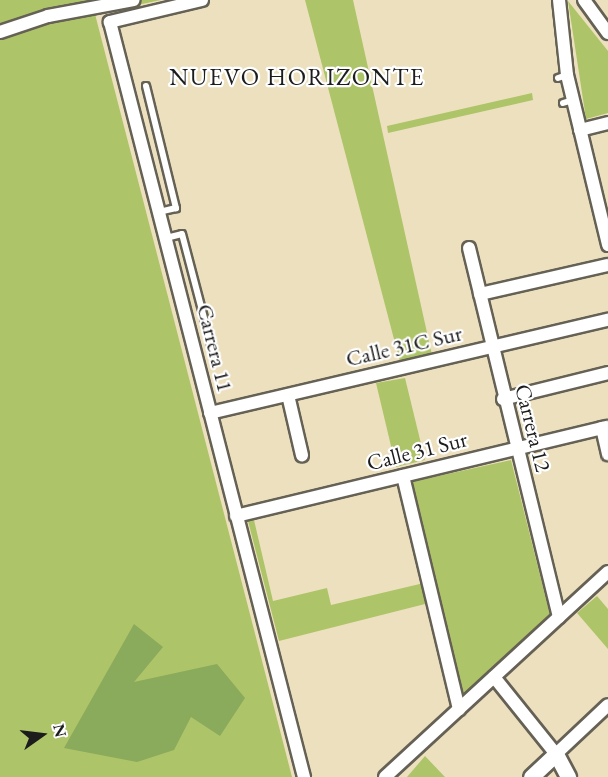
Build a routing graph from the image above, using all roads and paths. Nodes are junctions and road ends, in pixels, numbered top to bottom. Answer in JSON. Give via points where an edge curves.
{"nodes":[{"id":1,"x":134,"y":0,"type":"edge"},
{"id":2,"x":202,"y":0,"type":"edge"},
{"id":3,"x":560,"y":0,"type":"edge"},
{"id":4,"x":584,"y":0,"type":"edge"},
{"id":5,"x":0,"y":32,"type":"edge"},
{"id":6,"x":608,"y":33,"type":"edge"},
{"id":7,"x":146,"y":86,"type":"dead end"},
{"id":8,"x":608,"y":123,"type":"edge"},
{"id":9,"x":580,"y":130,"type":"junction"},
{"id":10,"x":159,"y":212,"type":"junction"},
{"id":11,"x":165,"y":238,"type":"junction"},
{"id":12,"x":608,"y":245,"type":"edge"},
{"id":13,"x":470,"y":248,"type":"dead end"},
{"id":14,"x":608,"y":265,"type":"edge"},
{"id":15,"x":480,"y":294,"type":"junction"},
{"id":16,"x":608,"y":320,"type":"edge"},
{"id":17,"x":491,"y":347,"type":"junction"},
{"id":18,"x":213,"y":352,"type":"dead end"},
{"id":19,"x":608,"y":373,"type":"edge"},
{"id":20,"x":288,"y":395,"type":"junction"},
{"id":21,"x":503,"y":399,"type":"junction"},
{"id":22,"x":210,"y":413,"type":"junction"},
{"id":23,"x":605,"y":427,"type":"edge"},
{"id":24,"x":516,"y":448,"type":"junction"},
{"id":25,"x":608,"y":454,"type":"edge"},
{"id":26,"x":302,"y":456,"type":"dead end"},
{"id":27,"x":403,"y":476,"type":"junction"},
{"id":28,"x":237,"y":516,"type":"junction"},
{"id":29,"x":608,"y":572,"type":"edge"},
{"id":30,"x":559,"y":617,"type":"junction"},
{"id":31,"x":494,"y":677,"type":"junction"},
{"id":32,"x":608,"y":705,"type":"edge"},
{"id":33,"x":459,"y":709,"type":"junction"},
{"id":34,"x":556,"y":754,"type":"junction"},
{"id":35,"x":304,"y":777,"type":"edge"},
{"id":36,"x":385,"y":777,"type":"edge"},
{"id":37,"x":531,"y":777,"type":"edge"},
{"id":38,"x":568,"y":777,"type":"edge"}],
"edges":[{"from":1,"to":5,"type":"street","via":[[48,16]]},
{"from":2,"to":10,"type":"street","name":"Carrera 11","via":[[110,22]]},
{"from":3,"to":9,"type":"street","via":[[563,76]]},
{"from":4,"to":6,"type":"street"},
{"from":7,"to":10,"type":"lane","via":[[176,208]]},
{"from":8,"to":9,"type":"street"},
{"from":9,"to":12,"type":"street"},
{"from":10,"to":11,"type":"street","name":"Carrera 11"},
{"from":11,"to":18,"type":"lane","via":[[182,234]]},
{"from":11,"to":22,"type":"street","name":"Carrera 11"},
{"from":13,"to":15,"type":"street","name":"Carrera 12"},
{"from":14,"to":15,"type":"street"},
{"from":15,"to":17,"type":"street","name":"Carrera 12"},
{"from":16,"to":17,"type":"street","name":"Calle 31C Sur"},
{"from":17,"to":20,"type":"street","name":"Calle 31C Sur"},
{"from":17,"to":21,"type":"street","name":"Carrera 12"},
{"from":19,"to":21,"type":"street"},
{"from":20,"to":22,"type":"street","name":"Calle 31C Sur"},
{"from":20,"to":26,"type":"street"},
{"from":21,"to":24,"type":"street","name":"Carrera 12"},
{"from":22,"to":28,"type":"street","name":"Carrera 11"},
{"from":23,"to":24,"type":"street","name":"Calle 31 Sur"},
{"from":23,"to":25,"type":"street"},
{"from":24,"to":27,"type":"street","name":"Calle 31 Sur"},
{"from":24,"to":30,"type":"street","name":"Carrera 12"},
{"from":27,"to":28,"type":"street","name":"Calle 31 Sur"},
{"from":27,"to":33,"type":"street"},
{"from":28,"to":35,"type":"street","name":"Carrera 11"},
{"from":29,"to":30,"type":"street"},
{"from":30,"to":31,"type":"street"},
{"from":31,"to":33,"type":"street"},
{"from":31,"to":34,"type":"street"},
{"from":32,"to":34,"type":"street"},
{"from":33,"to":36,"type":"street"},
{"from":34,"to":37,"type":"street"},
{"from":34,"to":38,"type":"street"}]}
